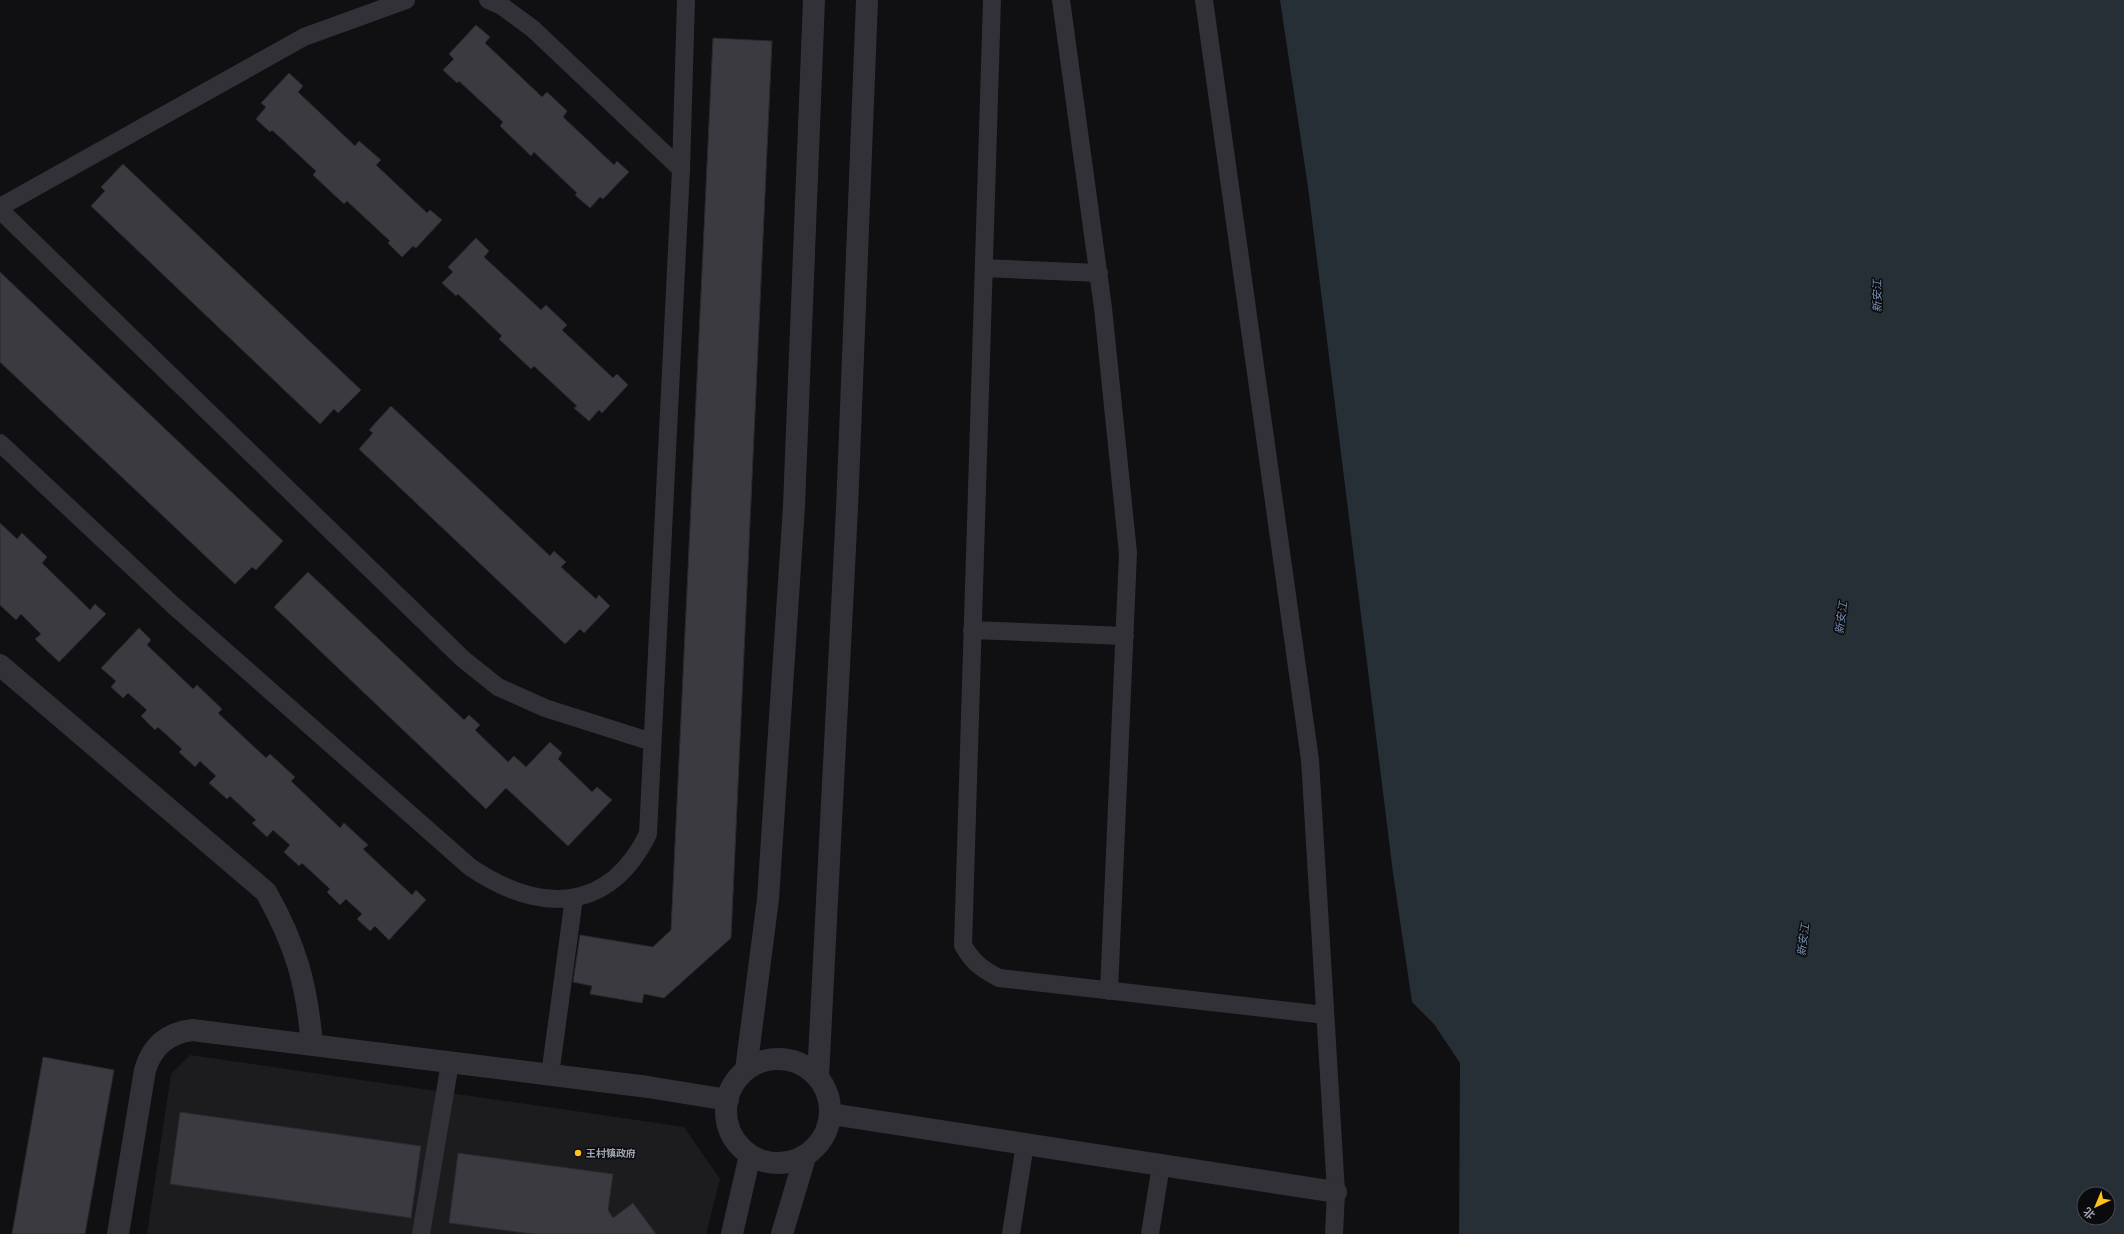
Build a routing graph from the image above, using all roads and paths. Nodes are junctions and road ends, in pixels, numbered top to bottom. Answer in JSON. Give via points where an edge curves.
{"nodes":[{"id":1,"x":406,"y":0,"type":"edge"},
{"id":2,"x":488,"y":0,"type":"edge"},
{"id":3,"x":686,"y":0,"type":"edge"},
{"id":4,"x":814,"y":0,"type":"edge"},
{"id":5,"x":867,"y":0,"type":"edge"},
{"id":6,"x":992,"y":0,"type":"edge"},
{"id":7,"x":1061,"y":0,"type":"edge"},
{"id":8,"x":1204,"y":0,"type":"edge"},
{"id":9,"x":681,"y":168,"type":"junction"},
{"id":10,"x":0,"y":206,"type":"edge"},
{"id":11,"x":0,"y":210,"type":"edge"},
{"id":12,"x":984,"y":268,"type":"junction"},
{"id":13,"x":1099,"y":273,"type":"junction"},
{"id":14,"x":0,"y":443,"type":"edge"},
{"id":15,"x":972,"y":630,"type":"junction"},
{"id":16,"x":1125,"y":636,"type":"junction"},
{"id":17,"x":0,"y":666,"type":"edge"},
{"id":18,"x":652,"y":742,"type":"junction"},
{"id":19,"x":574,"y":898,"type":"junction"},
{"id":20,"x":1109,"y":991,"type":"junction"},
{"id":21,"x":1325,"y":1015,"type":"junction"},
{"id":22,"x":312,"y":1046,"type":"junction"},
{"id":23,"x":450,"y":1063,"type":"junction"},
{"id":24,"x":746,"y":1070,"type":"junction"},
{"id":25,"x":550,"y":1075,"type":"junction"},
{"id":26,"x":818,"y":1077,"type":"junction"},
{"id":27,"x":728,"y":1100,"type":"junction"},
{"id":28,"x":831,"y":1114,"type":"junction"},
{"id":29,"x":1025,"y":1144,"type":"junction"},
{"id":30,"x":750,"y":1155,"type":"junction"},
{"id":31,"x":805,"y":1157,"type":"junction"},
{"id":32,"x":1161,"y":1165,"type":"junction"},
{"id":33,"x":1336,"y":1192,"type":"junction"},
{"id":34,"x":118,"y":1234,"type":"edge"},
{"id":35,"x":421,"y":1234,"type":"edge"},
{"id":36,"x":732,"y":1234,"type":"edge"},
{"id":37,"x":782,"y":1234,"type":"edge"},
{"id":38,"x":1011,"y":1234,"type":"edge"},
{"id":39,"x":1150,"y":1234,"type":"edge"},
{"id":40,"x":1334,"y":1234,"type":"edge"}],
"edges":[{"from":1,"to":10,"type":"lane","via":[[304,37]]},
{"from":2,"to":9,"type":"lane","via":[[502,6],[533,29]]},
{"from":3,"to":9,"type":"lane"},
{"from":4,"to":24,"type":"street","via":[[794,506],[768,898]]},
{"from":5,"to":26,"type":"street","via":[[848,509]]},
{"from":6,"to":12,"type":"lane"},
{"from":7,"to":13,"type":"lane"},
{"from":8,"to":21,"type":"lane","via":[[1310,760]]},
{"from":9,"to":18,"type":"lane"},
{"from":11,"to":18,"type":"lane","via":[[463,659],[498,687],[545,708]]},
{"from":12,"to":13,"type":"lane"},
{"from":12,"to":15,"type":"lane"},
{"from":13,"to":16,"type":"lane","via":[[1128,553]]},
{"from":14,"to":19,"type":"lane","via":[[174,606],[470,867],[511,890],[554,899]]},
{"from":15,"to":16,"type":"lane"},
{"from":15,"to":20,"type":"lane","via":[[963,945],[980,968],[999,978]]},
{"from":16,"to":20,"type":"lane"},
{"from":17,"to":22,"type":"street","via":[[266,892],[292,944],[301,972],[309,1009]]},
{"from":18,"to":19,"type":"lane","via":[[646,840],[631,864],[618,877],[590,894]]},
{"from":19,"to":25,"type":"lane"},
{"from":20,"to":21,"type":"lane"},
{"from":21,"to":33,"type":"lane"},
{"from":22,"to":23,"type":"street"},
{"from":22,"to":34,"type":"street","via":[[192,1030],[181,1032],[160,1043],[148,1060],[145,1070]]},
{"from":23,"to":25,"type":"street"},
{"from":23,"to":35,"type":"lane"},
{"from":24,"to":26,"type":"street","via":[[758,1063],[776,1059],[793,1061]]},
{"from":24,"to":27,"type":"street","via":[[736,1080]]},
{"from":25,"to":27,"type":"street"},
{"from":26,"to":28,"type":"street","via":[[829,1097]]},
{"from":27,"to":30,"type":"street","via":[[727,1121],[732,1134]]},
{"from":28,"to":29,"type":"street"},
{"from":28,"to":31,"type":"street","via":[[827,1131],[818,1146]]},
{"from":29,"to":32,"type":"street"},
{"from":29,"to":38,"type":"lane"},
{"from":30,"to":31,"type":"street","via":[[772,1163],[788,1163]]},
{"from":30,"to":36,"type":"street"},
{"from":31,"to":37,"type":"street"},
{"from":32,"to":33,"type":"street"},
{"from":32,"to":39,"type":"lane"},
{"from":33,"to":40,"type":"lane"}]}
